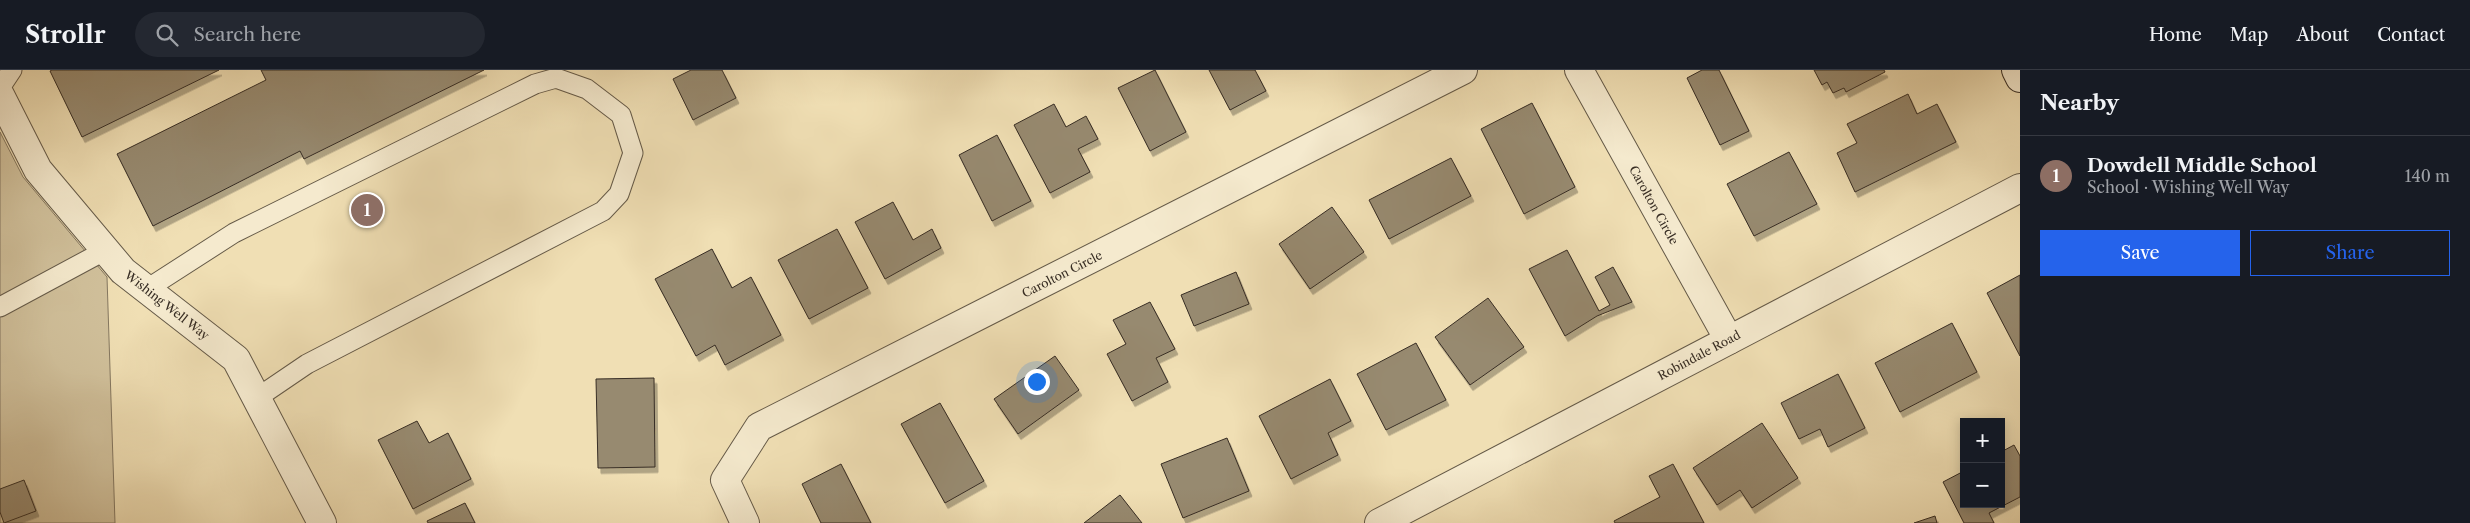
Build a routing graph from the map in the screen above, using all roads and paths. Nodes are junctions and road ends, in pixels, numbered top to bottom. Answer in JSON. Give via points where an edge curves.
{"nodes":[{"id":1,"x":12,"y":70,"type":"edge"},
{"id":2,"x":1463,"y":70,"type":"edge"},
{"id":3,"x":1579,"y":70,"type":"edge"},
{"id":4,"x":2016,"y":70,"type":"edge"},
{"id":5,"x":2020,"y":78,"type":"edge"},
{"id":6,"x":0,"y":88,"type":"edge"},
{"id":7,"x":0,"y":95,"type":"edge"},
{"id":8,"x":2020,"y":188,"type":"edge"},
{"id":9,"x":106,"y":250,"type":"junction"},
{"id":10,"x":147,"y":289,"type":"junction"},
{"id":11,"x":0,"y":307,"type":"edge"},
{"id":12,"x":1729,"y":340,"type":"junction"},
{"id":13,"x":257,"y":398,"type":"junction"},
{"id":14,"x":322,"y":523,"type":"edge"},
{"id":15,"x":745,"y":523,"type":"edge"},
{"id":16,"x":1378,"y":523,"type":"edge"}],
"edges":[{"from":1,"to":6,"type":"lane"},
{"from":2,"to":15,"type":"street","name":"Carolton Circle","via":[[759,427],[725,480]]},
{"from":3,"to":12,"type":"street","name":"Carolton Circle"},
{"from":4,"to":5,"type":"street"},
{"from":7,"to":9,"type":"street","name":"Wishing Well Way","via":[[38,170]]},
{"from":8,"to":12,"type":"street","name":"Robindale Road"},
{"from":9,"to":10,"type":"street","name":"Wishing Well Way","via":[[123,271]]},
{"from":9,"to":11,"type":"lane"},
{"from":10,"to":13,"type":"street","name":"Wishing Well Way","via":[[236,359]]},
{"from":10,"to":13,"type":"lane","via":[[234,233],[535,84],[556,78],[587,89],[621,115],[633,153],[619,194],[603,210],[307,364]]},
{"from":12,"to":16,"type":"street","name":"Robindale Road"},
{"from":13,"to":14,"type":"street","name":"Wishing Well Way"}]}
